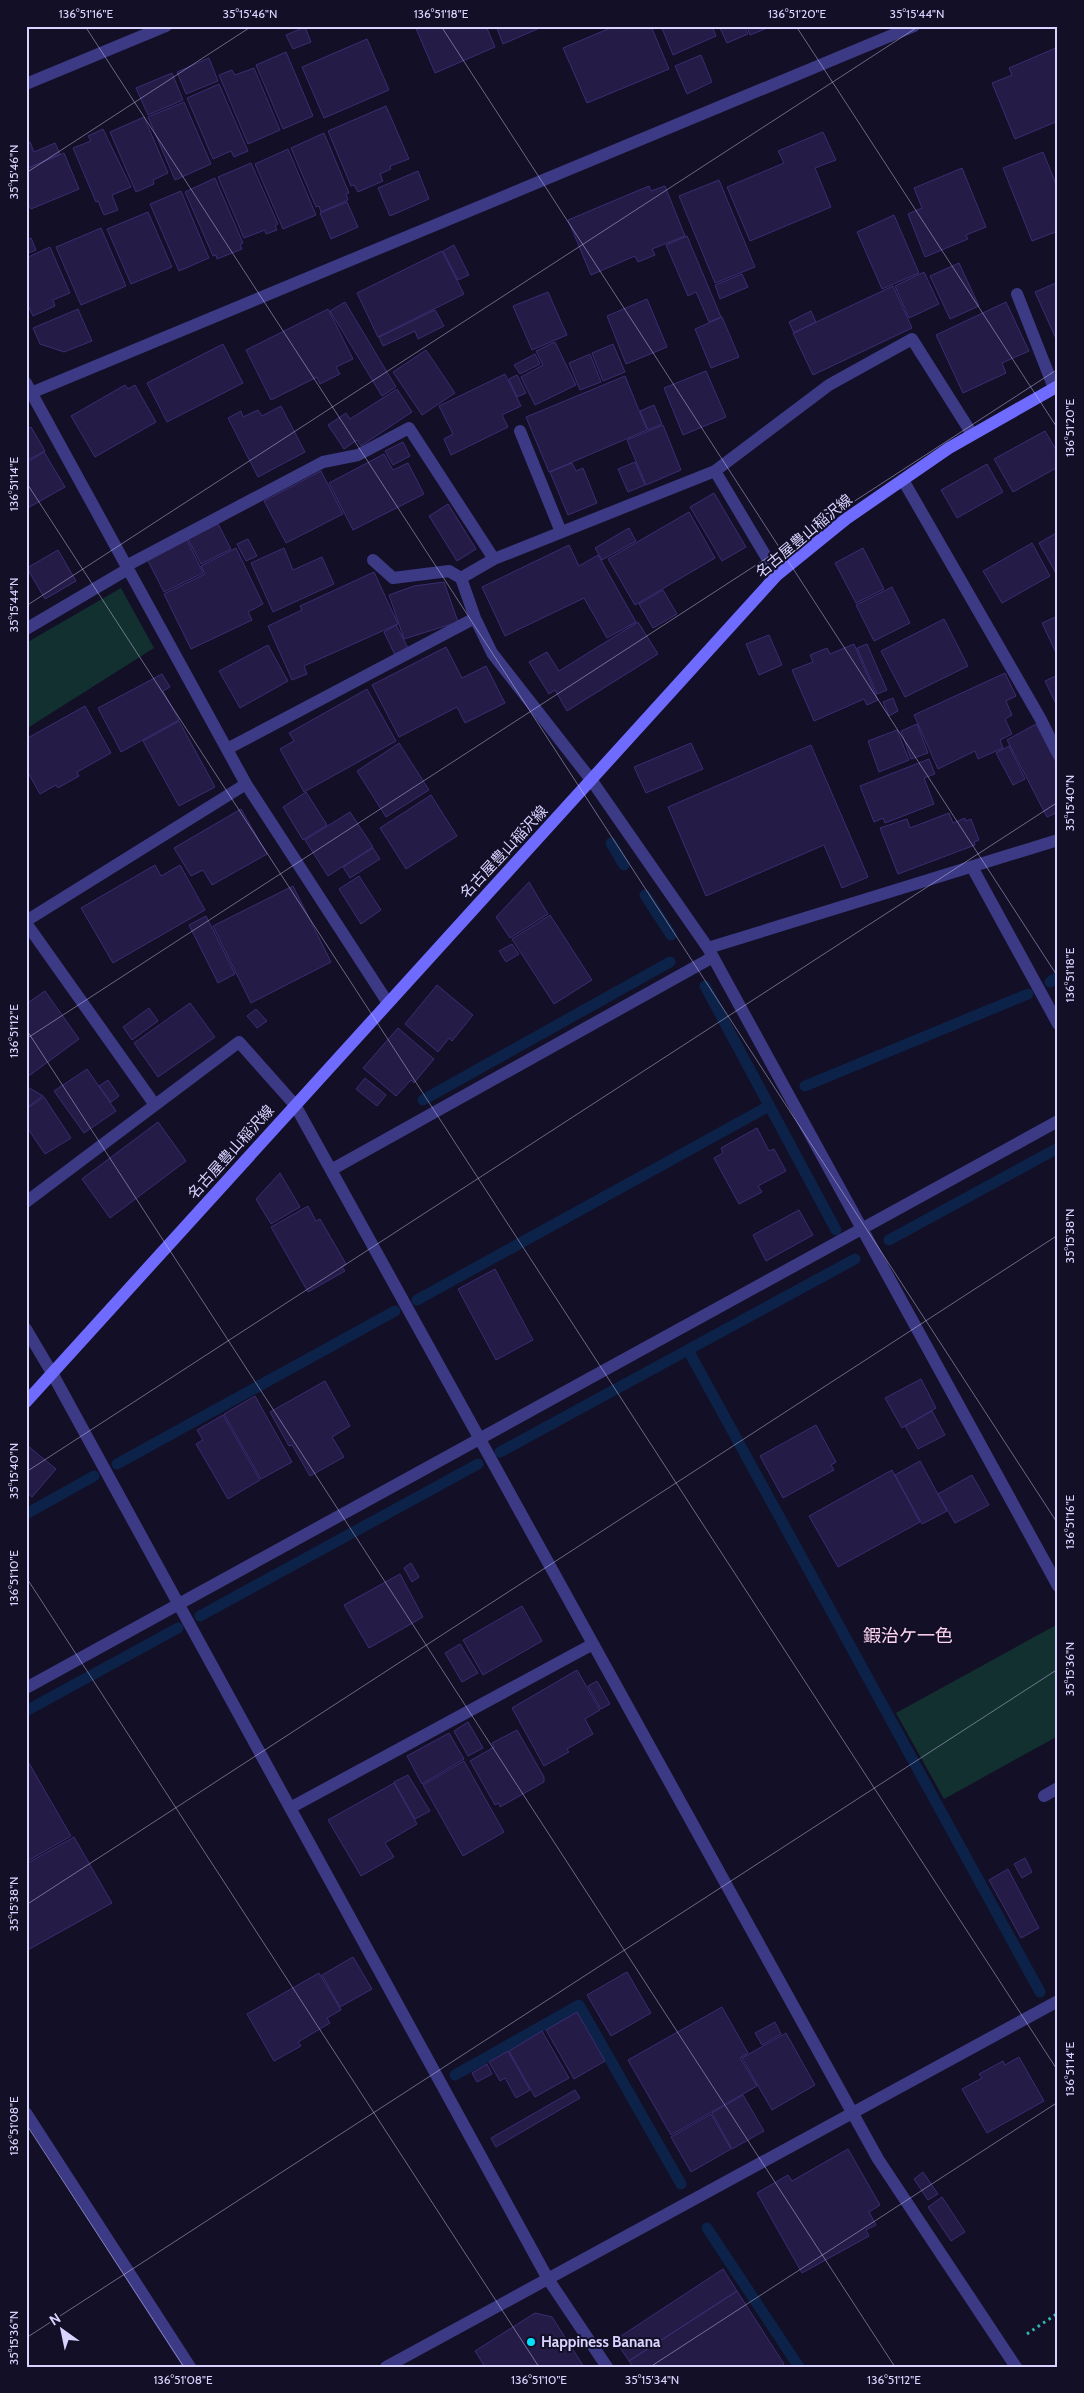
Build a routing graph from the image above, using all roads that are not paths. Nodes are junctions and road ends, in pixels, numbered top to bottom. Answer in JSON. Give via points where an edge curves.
{"nodes":[{"id":1,"x":166,"y":26,"type":"edge"},
{"id":2,"x":914,"y":26,"type":"edge"},
{"id":3,"x":26,"y":84,"type":"edge"},
{"id":4,"x":1017,"y":294,"type":"dead end"},
{"id":5,"x":28,"y":390,"type":"edge"},
{"id":6,"x":1057,"y":390,"type":"edge"},
{"id":7,"x":520,"y":431,"type":"dead end"},
{"id":8,"x":972,"y":434,"type":"junction"},
{"id":9,"x":715,"y":471,"type":"junction"},
{"id":10,"x":903,"y":480,"type":"junction"},
{"id":11,"x":560,"y":532,"type":"junction"},
{"id":12,"x":494,"y":559,"type":"junction"},
{"id":13,"x":373,"y":560,"type":"dead end"},
{"id":14,"x":127,"y":567,"type":"junction"},
{"id":15,"x":777,"y":575,"type":"junction"},
{"id":16,"x":461,"y":578,"type":"junction"},
{"id":17,"x":474,"y":618,"type":"junction"},
{"id":18,"x":26,"y":629,"type":"edge"},
{"id":19,"x":227,"y":749,"type":"junction"},
{"id":20,"x":1058,"y":754,"type":"edge"},
{"id":21,"x":592,"y":781,"type":"junction"},
{"id":22,"x":246,"y":784,"type":"junction"},
{"id":23,"x":1058,"y":840,"type":"edge"},
{"id":24,"x":972,"y":867,"type":"junction"},
{"id":25,"x":26,"y":922,"type":"edge"},
{"id":26,"x":711,"y":953,"type":"junction"},
{"id":27,"x":388,"y":1003,"type":"junction"},
{"id":28,"x":1058,"y":1024,"type":"edge"},
{"id":29,"x":155,"y":1104,"type":"junction"},
{"id":30,"x":295,"y":1105,"type":"junction"},
{"id":31,"x":1058,"y":1121,"type":"edge"},
{"id":32,"x":331,"y":1170,"type":"junction"},
{"id":33,"x":26,"y":1202,"type":"edge"},
{"id":34,"x":863,"y":1228,"type":"junction"},
{"id":35,"x":26,"y":1330,"type":"edge"},
{"id":36,"x":52,"y":1373,"type":"junction"},
{"id":37,"x":26,"y":1402,"type":"edge"},
{"id":38,"x":480,"y":1439,"type":"junction"},
{"id":39,"x":1058,"y":1586,"type":"edge"},
{"id":40,"x":179,"y":1604,"type":"junction"},
{"id":41,"x":594,"y":1644,"type":"junction"},
{"id":42,"x":26,"y":1688,"type":"edge"},
{"id":43,"x":1058,"y":1788,"type":"edge"},
{"id":44,"x":1044,"y":1796,"type":"dead end"},
{"id":45,"x":290,"y":1808,"type":"junction"},
{"id":46,"x":1058,"y":2001,"type":"edge"},
{"id":47,"x":853,"y":2113,"type":"junction"},
{"id":48,"x":26,"y":2114,"type":"edge"},
{"id":49,"x":548,"y":2279,"type":"junction"},
{"id":50,"x":190,"y":2367,"type":"edge"},
{"id":51,"x":386,"y":2367,"type":"edge"},
{"id":52,"x":607,"y":2367,"type":"edge"},
{"id":53,"x":1016,"y":2367,"type":"edge"}],
"edges":[{"from":1,"to":3,"type":"street"},
{"from":2,"to":5,"type":"street"},
{"from":4,"to":6,"type":"street"},
{"from":5,"to":14,"type":"street"},
{"from":6,"to":8,"type":"main road","name":"名古屋豊山稲沢線"},
{"from":7,"to":11,"type":"street"},
{"from":8,"to":9,"type":"street","via":[[912,339],[829,385]]},
{"from":8,"to":10,"type":"main road","name":"名古屋豊山稲沢線"},
{"from":9,"to":11,"type":"street"},
{"from":9,"to":15,"type":"street"},
{"from":10,"to":15,"type":"main road","name":"名古屋豊山稲沢線","via":[[846,519]]},
{"from":10,"to":20,"type":"street"},
{"from":11,"to":12,"type":"street"},
{"from":12,"to":14,"type":"street","via":[[409,428],[358,455],[322,462]]},
{"from":12,"to":16,"type":"street"},
{"from":13,"to":16,"type":"street","via":[[393,578],[449,571]]},
{"from":14,"to":18,"type":"street"},
{"from":14,"to":19,"type":"street"},
{"from":15,"to":21,"type":"main road","name":"名古屋豊山稲沢線"},
{"from":16,"to":17,"type":"street"},
{"from":17,"to":19,"type":"street"},
{"from":17,"to":21,"type":"street","via":[[492,653]]},
{"from":19,"to":22,"type":"street"},
{"from":21,"to":26,"type":"street"},
{"from":21,"to":27,"type":"main road","name":"名古屋豊山稲沢線"},
{"from":22,"to":25,"type":"street"},
{"from":22,"to":27,"type":"street"},
{"from":23,"to":24,"type":"street"},
{"from":24,"to":26,"type":"street"},
{"from":24,"to":28,"type":"street"},
{"from":25,"to":29,"type":"street"},
{"from":26,"to":32,"type":"street"},
{"from":26,"to":34,"type":"street"},
{"from":27,"to":30,"type":"main road","name":"名古屋豊山稲沢線"},
{"from":29,"to":30,"type":"street","via":[[239,1042]]},
{"from":29,"to":33,"type":"street"},
{"from":30,"to":32,"type":"street"},
{"from":30,"to":36,"type":"main road","name":"名古屋豊山稲沢線"},
{"from":31,"to":34,"type":"street"},
{"from":32,"to":38,"type":"street"},
{"from":34,"to":38,"type":"street"},
{"from":34,"to":39,"type":"street"},
{"from":35,"to":36,"type":"street"},
{"from":36,"to":37,"type":"main road","name":"名古屋豊山稲沢線"},
{"from":36,"to":40,"type":"street"},
{"from":38,"to":40,"type":"street"},
{"from":38,"to":41,"type":"street"},
{"from":40,"to":42,"type":"street"},
{"from":40,"to":45,"type":"street"},
{"from":41,"to":45,"type":"street"},
{"from":41,"to":47,"type":"street"},
{"from":43,"to":44,"type":"street"},
{"from":45,"to":49,"type":"street"},
{"from":46,"to":47,"type":"street"},
{"from":47,"to":49,"type":"street"},
{"from":47,"to":53,"type":"street","via":[[878,2159]]},
{"from":48,"to":50,"type":"street"},
{"from":49,"to":51,"type":"street"},
{"from":49,"to":52,"type":"street"}]}
